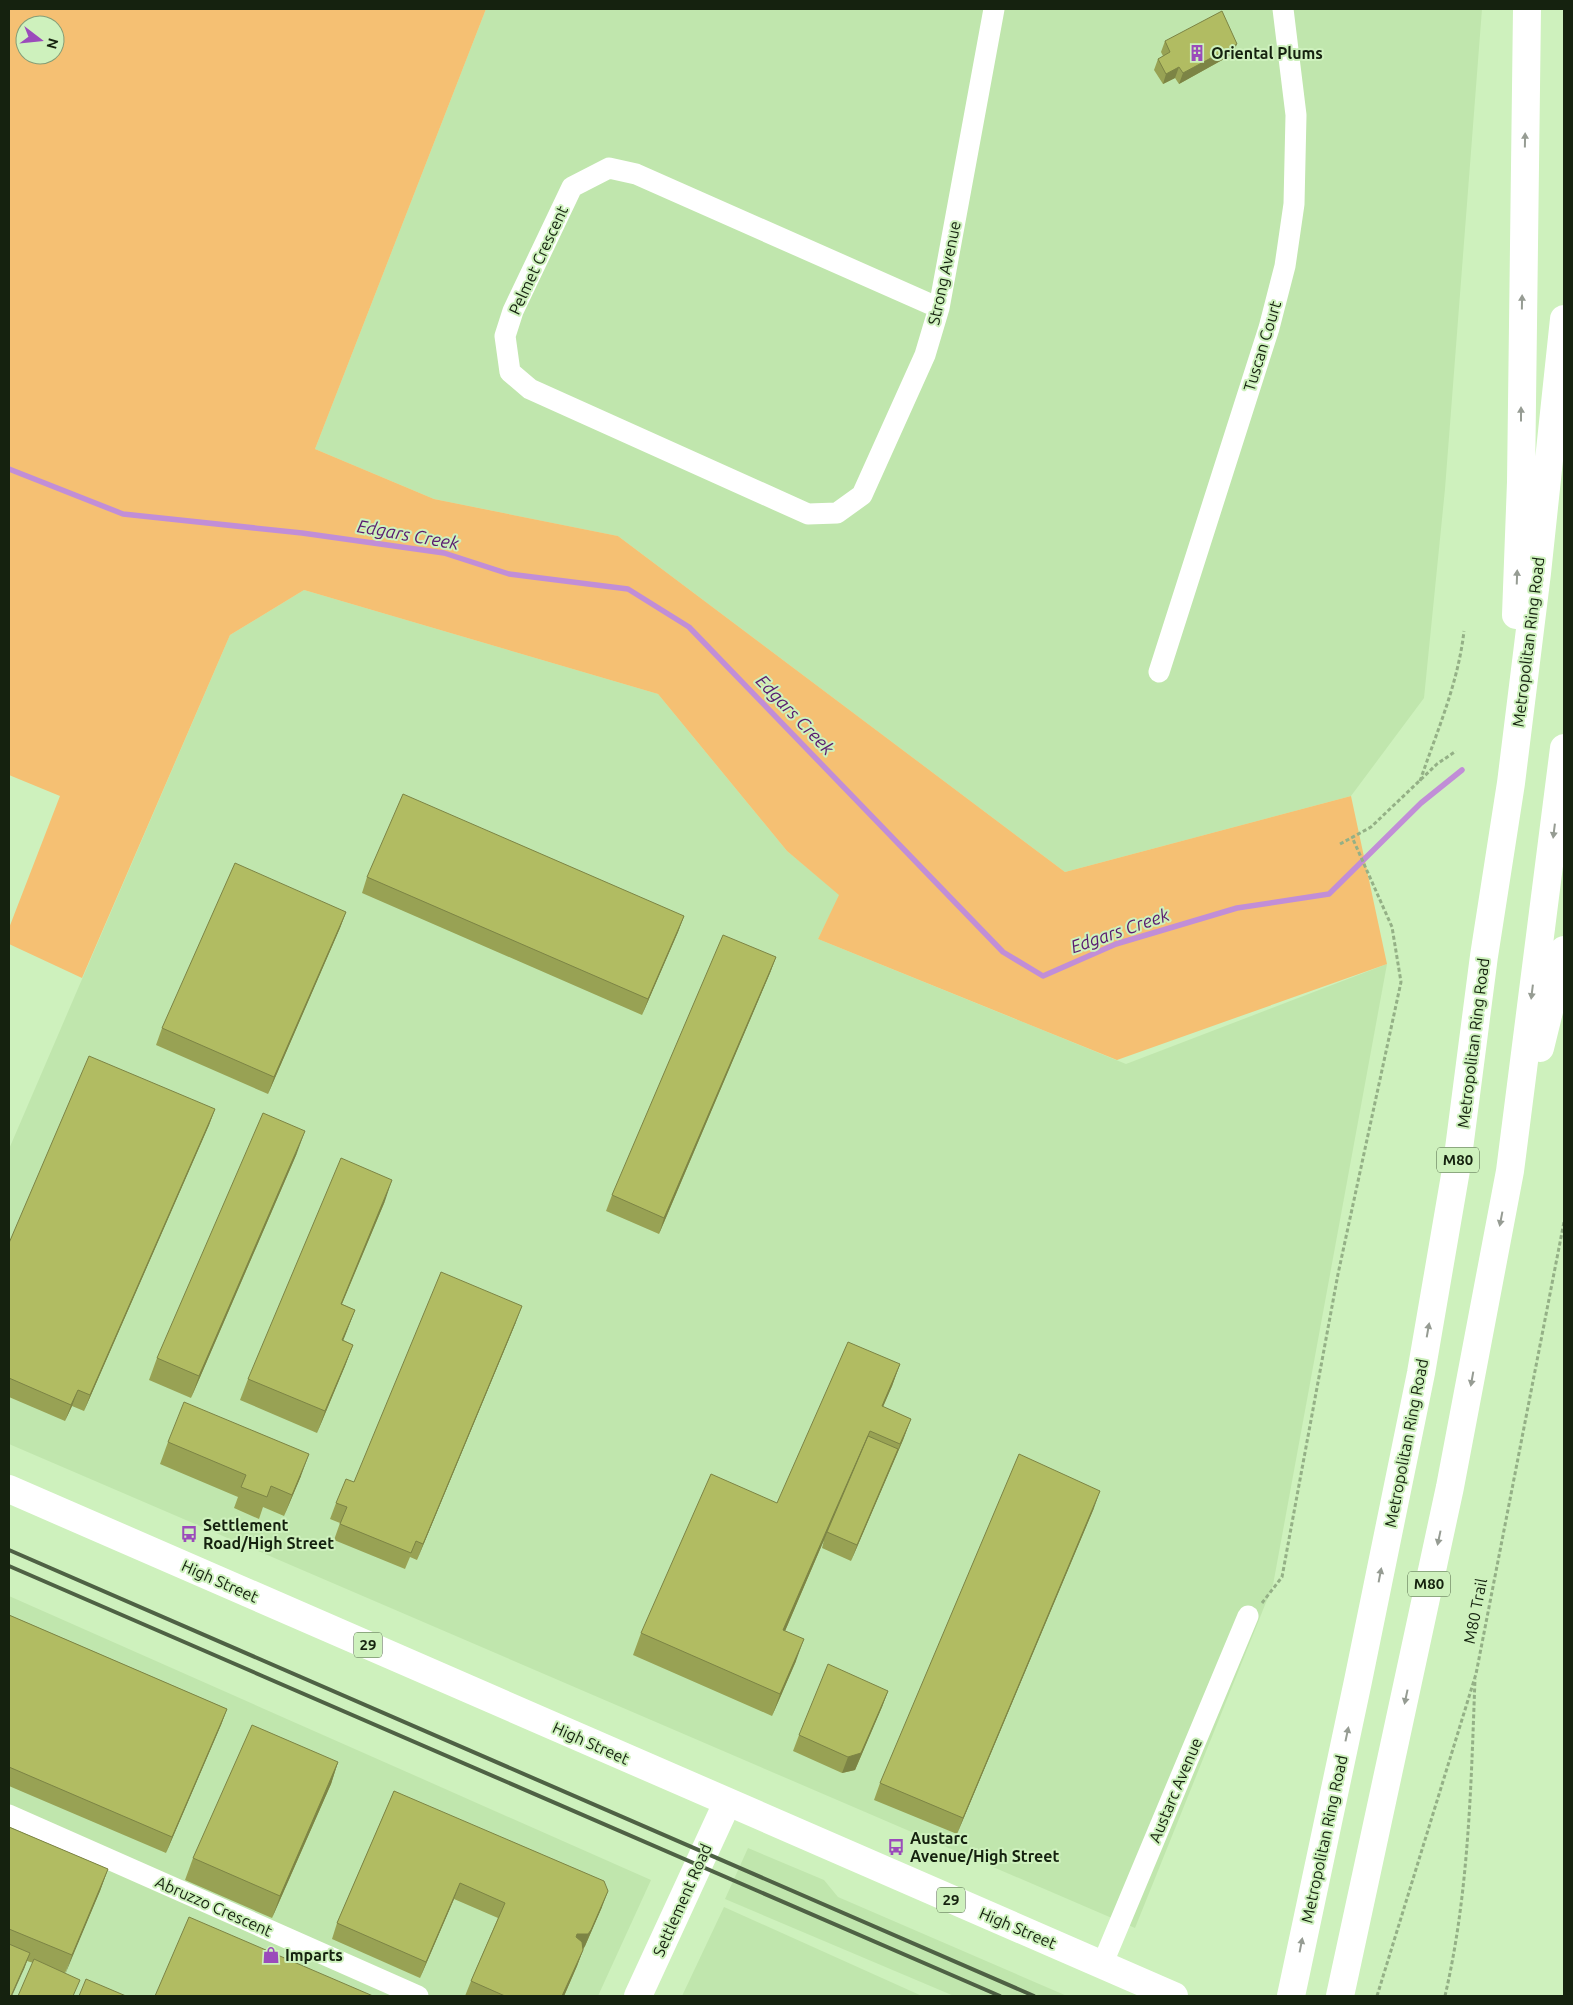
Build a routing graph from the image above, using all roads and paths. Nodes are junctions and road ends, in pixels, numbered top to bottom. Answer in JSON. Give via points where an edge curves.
{"nodes":[{"id":1,"x":994,"y":9,"type":"edge"},
{"id":2,"x":1283,"y":9,"type":"edge"},
{"id":3,"x":1527,"y":9,"type":"edge"},
{"id":4,"x":938,"y":308,"type":"junction"},
{"id":5,"x":1564,"y":319,"type":"edge"},
{"id":6,"x":837,"y":513,"type":"joint"},
{"id":7,"x":1464,"y":631,"type":"dead end"},
{"id":8,"x":1159,"y":672,"type":"dead end"},
{"id":9,"x":1564,"y":748,"type":"edge"},
{"id":10,"x":1456,"y":751,"type":"dead end"},
{"id":11,"x":1420,"y":781,"type":"junction"},
{"id":12,"x":1511,"y":783,"type":"junction"},
{"id":13,"x":1352,"y":837,"type":"junction"},
{"id":14,"x":1340,"y":844,"type":"dead end"},
{"id":15,"x":1564,"y":950,"type":"edge"},
{"id":16,"x":1510,"y":1171,"type":"junction"},
{"id":17,"x":1564,"y":1222,"type":"edge"},
{"id":18,"x":9,"y":1488,"type":"edge"},
{"id":19,"x":1248,"y":1616,"type":"joint"},
{"id":20,"x":1476,"y":1674,"type":"junction"},
{"id":21,"x":727,"y":1803,"type":"junction"},
{"id":22,"x":9,"y":1815,"type":"edge"},
{"id":23,"x":1102,"y":1965,"type":"junction"},
{"id":24,"x":1291,"y":1994,"type":"edge"},
{"id":25,"x":418,"y":1996,"type":"edge"},
{"id":26,"x":638,"y":1996,"type":"edge"},
{"id":27,"x":1174,"y":1996,"type":"edge"},
{"id":28,"x":1340,"y":1996,"type":"edge"},
{"id":29,"x":1377,"y":1996,"type":"edge"},
{"id":30,"x":1445,"y":1996,"type":"edge"}],
"edges":[{"from":1,"to":4,"type":"street","name":"Strong Avenue"},
{"from":2,"to":8,"type":"street","name":"Tuscan Court","via":[[1296,115],[1294,204],[1285,266],[1269,328]]},
{"from":12,"to":3,"type":"main road","one_way":true,"via":[[1521,482]]},
{"from":4,"to":6,"type":"street","name":"Strong Avenue","via":[[924,355],[862,495]]},
{"from":4,"to":6,"type":"street","name":"Pelmet Crescent","via":[[636,174],[609,168],[572,187],[513,311],[505,336],[510,372],[530,389],[808,514]]},
{"from":5,"to":12,"type":"main road","name":"Metropolitan Ring Road","number":"M80"},
{"from":7,"to":11,"type":"path","via":[[1461,660]]},
{"from":9,"to":16,"type":"main road","number":"M80","one_way":true},
{"from":10,"to":11,"type":"path"},
{"from":11,"to":13,"type":"path","via":[[1371,827]]},
{"from":24,"to":12,"type":"main road","name":"Metropolitan Ring Road","number":"M80","one_way":true,"via":[[1421,1373],[1458,1164],[1484,956]]},
{"from":13,"to":14,"type":"path"},
{"from":13,"to":19,"type":"path","via":[[1392,928],[1402,982],[1338,1274],[1282,1578]]},
{"from":15,"to":16,"type":"main road"},
{"from":16,"to":28,"type":"main road","number":"M80","one_way":true,"via":[[1452,1477]]},
{"from":17,"to":20,"type":"path","name":"M80 Trail"},
{"from":18,"to":21,"type":"main road","name":"High Street","number":"29"},
{"from":19,"to":23,"type":"street","name":"Austarc Avenue"},
{"from":20,"to":29,"type":"path","name":"M80 Trail"},
{"from":20,"to":30,"type":"path","via":[[1461,1905]]},
{"from":21,"to":23,"type":"main road","name":"High Street","number":"29"},
{"from":21,"to":26,"type":"main road","name":"Settlement Road"},
{"from":22,"to":25,"type":"street","name":"Abruzzo Crescent"},
{"from":23,"to":27,"type":"main road","name":"High Street","number":"29"}]}
